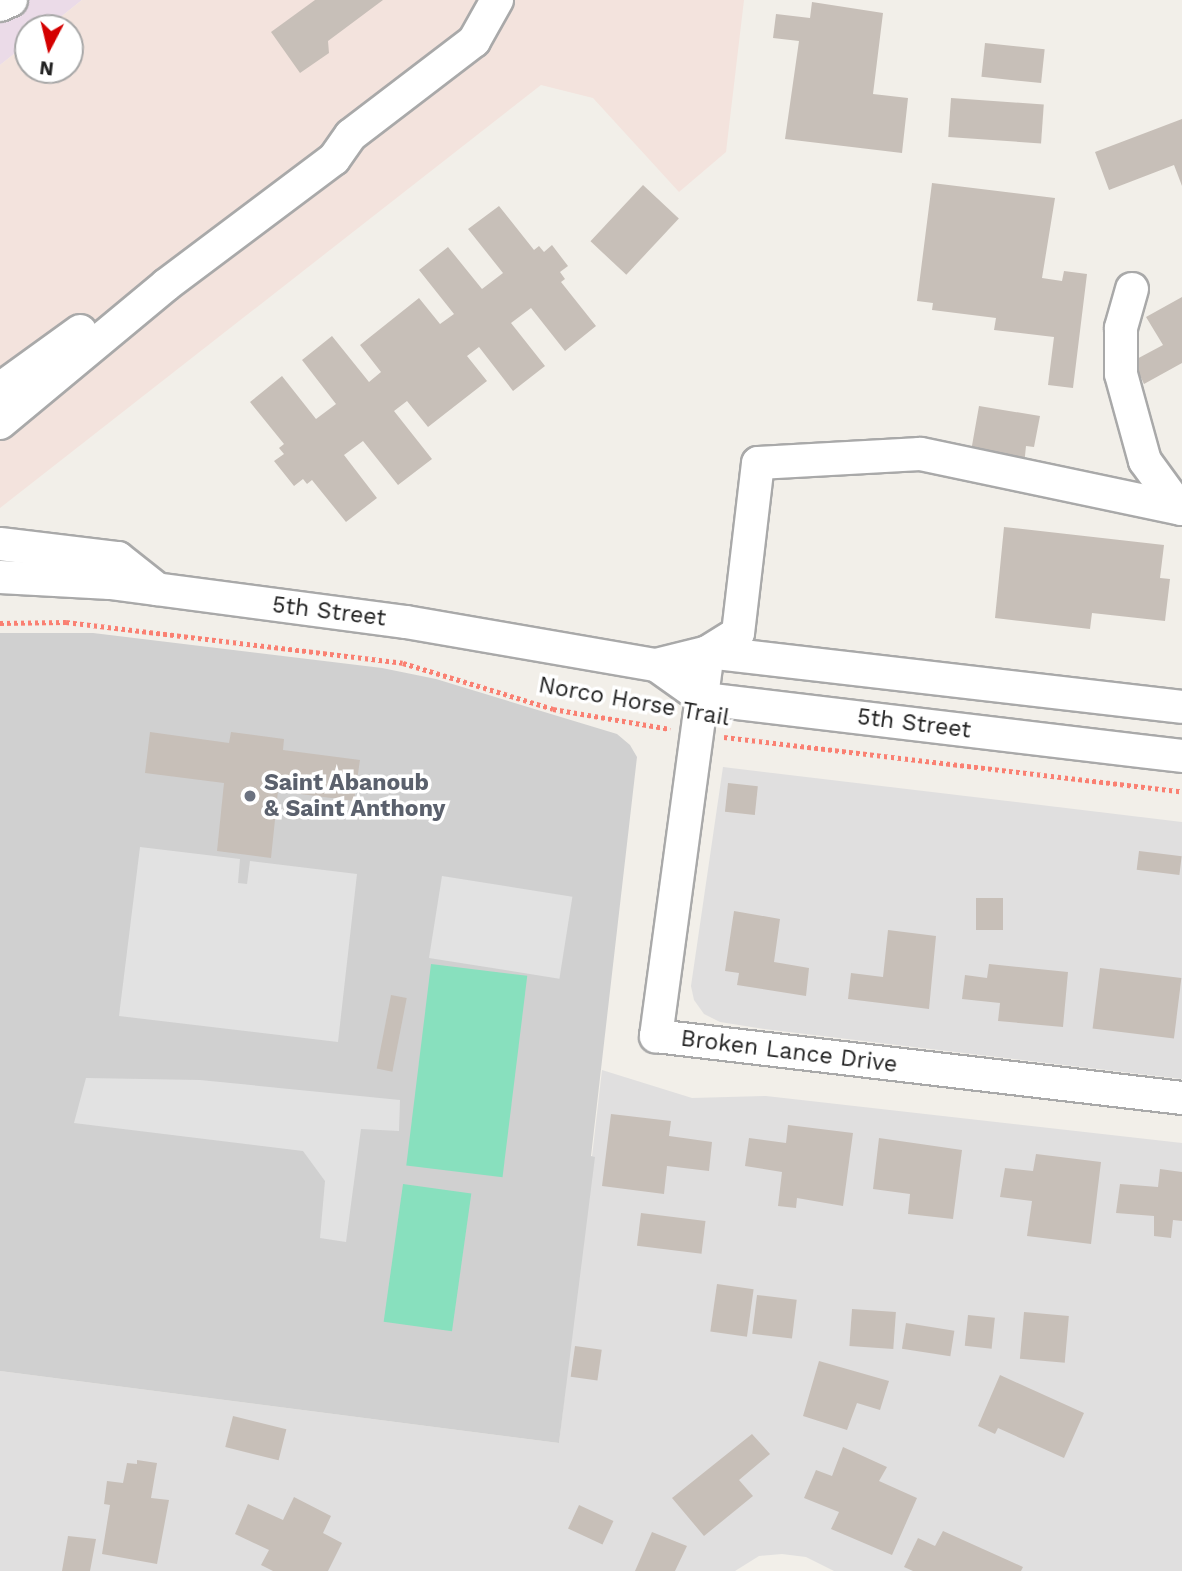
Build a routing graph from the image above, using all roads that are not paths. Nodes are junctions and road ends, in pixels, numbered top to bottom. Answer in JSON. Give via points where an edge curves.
{"nodes":[{"id":1,"x":11,"y":0,"type":"edge"},
{"id":2,"x":497,"y":0,"type":"edge"},
{"id":3,"x":0,"y":5,"type":"edge"},
{"id":4,"x":351,"y":135,"type":"junction"},
{"id":5,"x":1132,"y":289,"type":"dead end"},
{"id":6,"x":0,"y":389,"type":"edge"},
{"id":7,"x":0,"y":423,"type":"edge"},
{"id":8,"x":1181,"y":509,"type":"edge"},
{"id":9,"x":0,"y":544,"type":"edge"},
{"id":10,"x":0,"y":578,"type":"edge"},
{"id":11,"x":158,"y":590,"type":"junction"},
{"id":12,"x":708,"y":652,"type":"junction"},
{"id":13,"x":656,"y":665,"type":"junction"},
{"id":14,"x":704,"y":699,"type":"junction"},
{"id":15,"x":1182,"y":707,"type":"edge"},
{"id":16,"x":1182,"y":756,"type":"edge"},
{"id":17,"x":1182,"y":1098,"type":"edge"}],
"edges":[{"from":1,"to":3,"type":"street"},
{"from":2,"to":4,"type":"street","via":[[474,41]]},
{"from":4,"to":6,"type":"street","via":[[321,142]]},
{"from":4,"to":7,"type":"street","via":[[334,159],[166,285]]},
{"from":5,"to":8,"type":"street","via":[[1121,328],[1121,374],[1145,461]]},
{"from":8,"to":12,"type":"street","via":[[920,454],[758,463],[738,633]]},
{"from":9,"to":11,"type":"street","via":[[118,558]]},
{"from":10,"to":11,"type":"street","name":"5th Street"},
{"from":11,"to":13,"type":"street","name":"5th Street","via":[[406,622]]},
{"from":12,"to":13,"type":"street","name":"5th Street"},
{"from":12,"to":14,"type":"street","name":"Broken Lance Drive"},
{"from":12,"to":15,"type":"street","name":"5th Street"},
{"from":13,"to":14,"type":"street","name":"5th Street"},
{"from":14,"to":16,"type":"street","name":"5th Street"},
{"from":14,"to":17,"type":"street","name":"Broken Lance Drive","via":[[656,1036]]}]}
